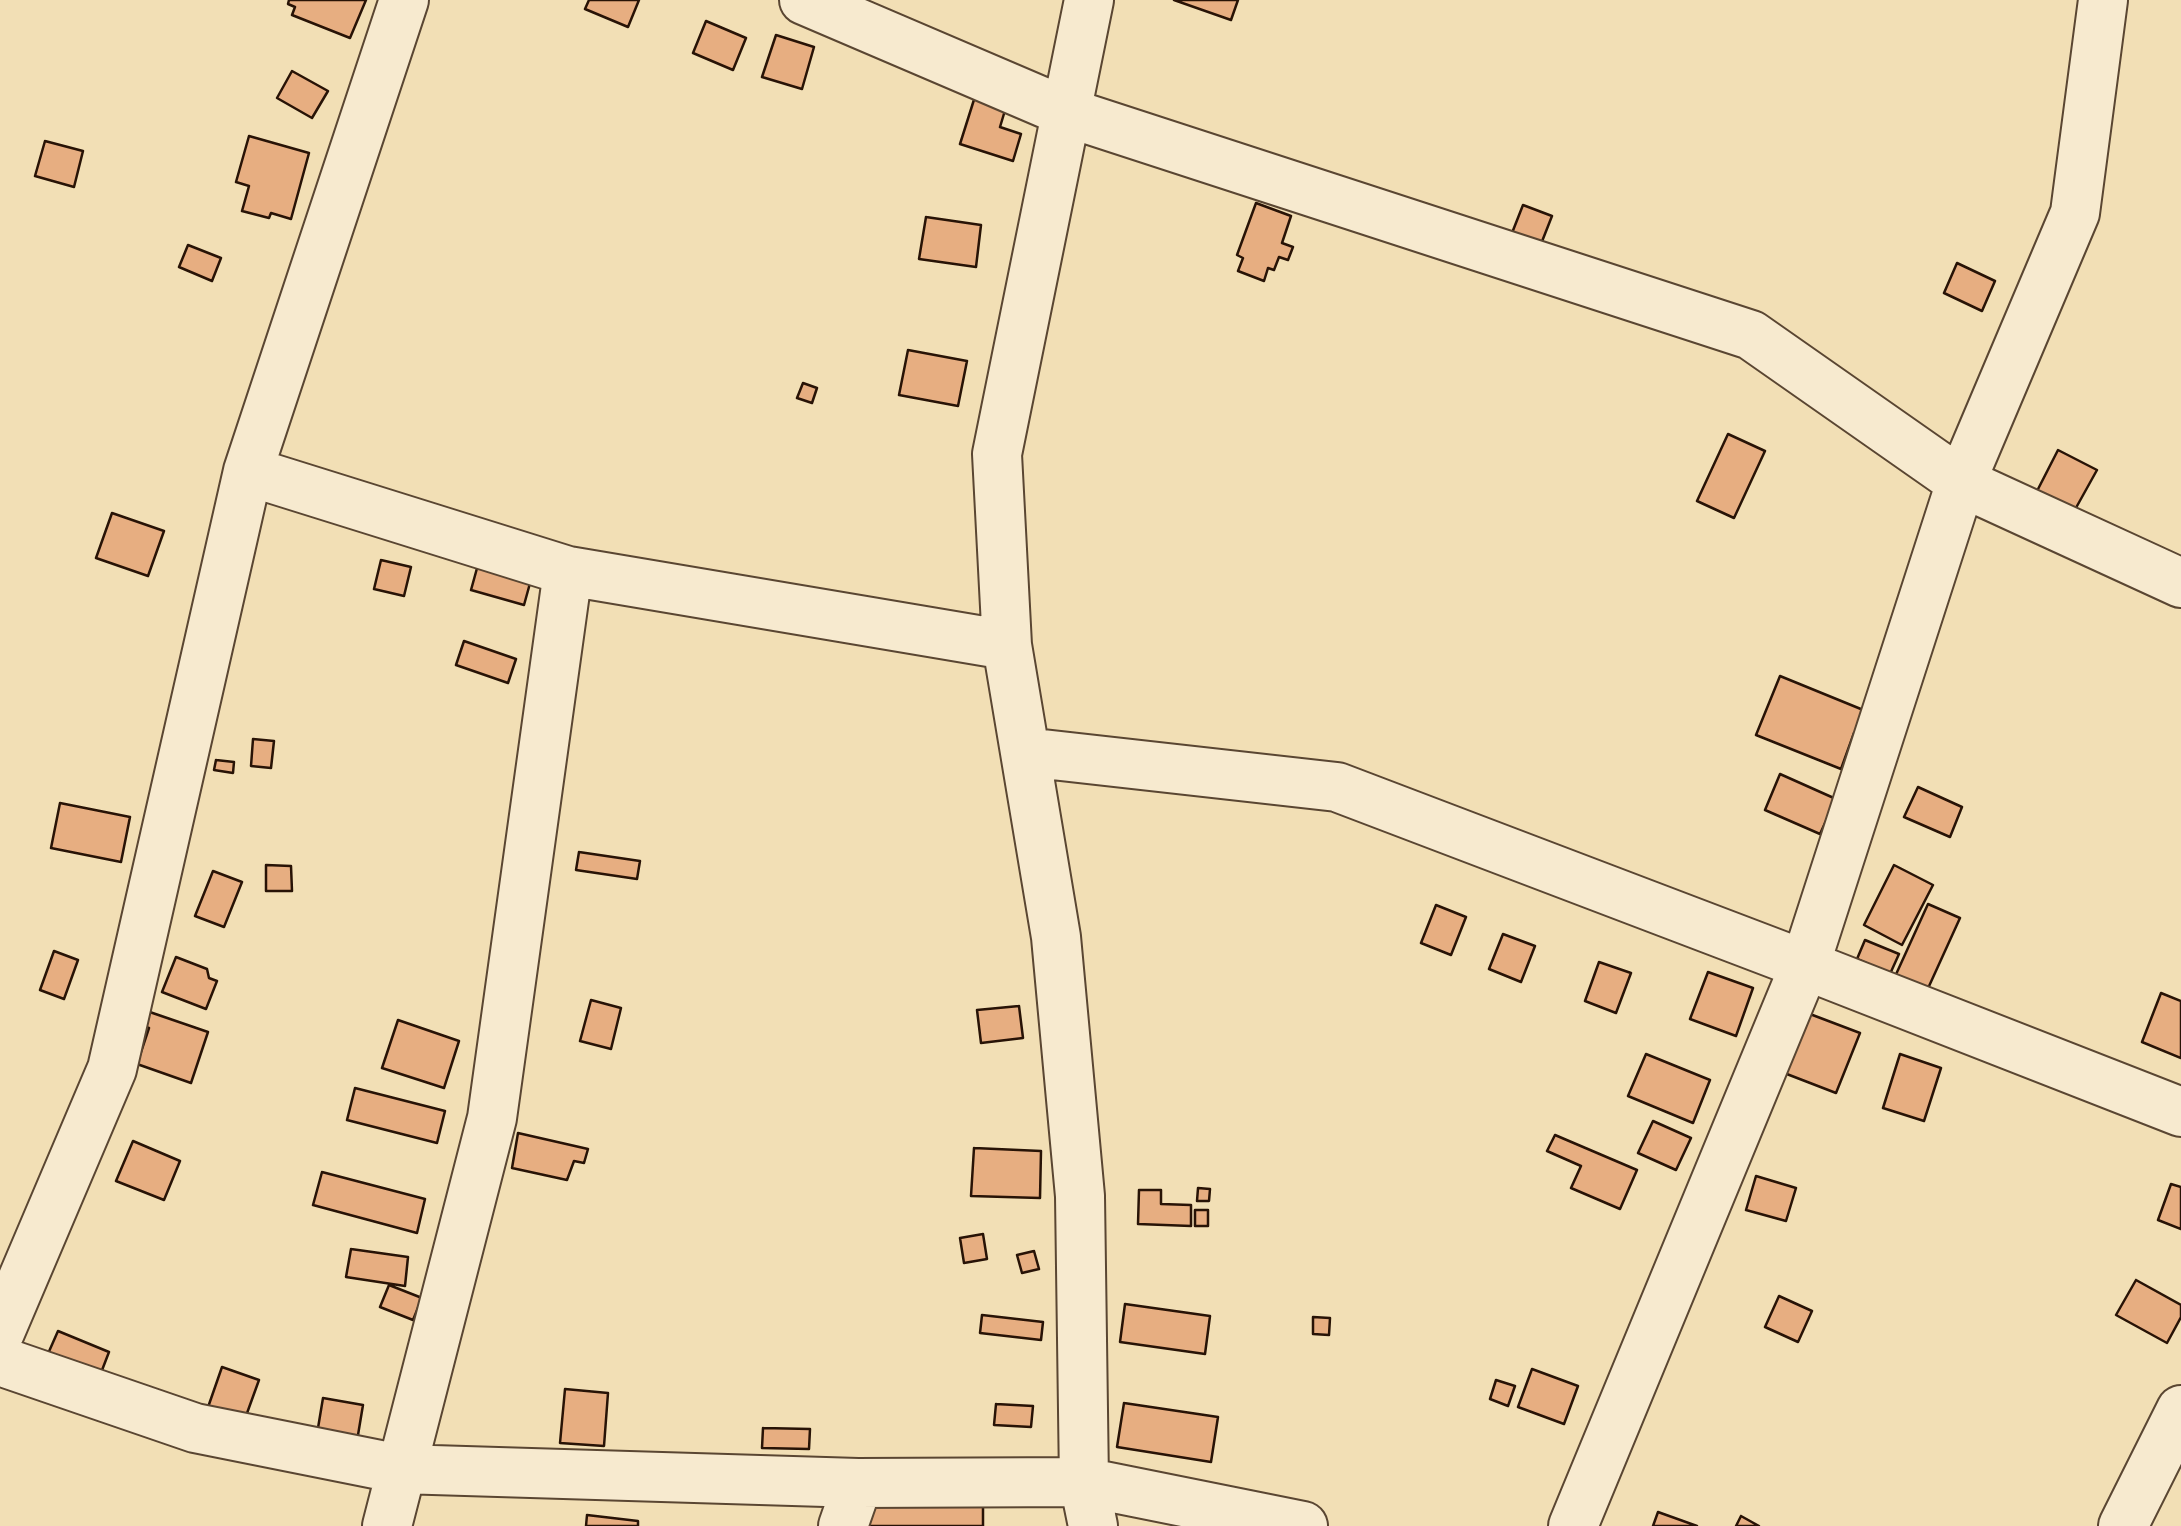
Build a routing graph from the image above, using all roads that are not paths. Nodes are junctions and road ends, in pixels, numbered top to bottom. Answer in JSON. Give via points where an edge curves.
{"nodes":[{"id":1,"x":404,"y":0,"type":"edge"},
{"id":2,"x":804,"y":0,"type":"edge"},
{"id":3,"x":1090,"y":0,"type":"edge"},
{"id":4,"x":2103,"y":0,"type":"edge"},
{"id":5,"x":1066,"y":112,"type":"junction"},
{"id":6,"x":248,"y":472,"type":"junction"},
{"id":7,"x":1961,"y":482,"type":"junction"},
{"id":8,"x":568,"y":571,"type":"junction"},
{"id":9,"x":2181,"y":583,"type":"edge"},
{"id":10,"x":1007,"y":646,"type":"junction"},
{"id":11,"x":1025,"y":752,"type":"junction"},
{"id":12,"x":1804,"y":965,"type":"junction"},
{"id":13,"x":2181,"y":1112,"type":"edge"},
{"id":14,"x":0,"y":1332,"type":"edge"},
{"id":15,"x":0,"y":1360,"type":"edge"},
{"id":16,"x":2181,"y":1410,"type":"edge"},
{"id":17,"x":400,"y":1469,"type":"junction"},
{"id":18,"x":1088,"y":1504,"type":"edge"},
{"id":19,"x":851,"y":1505,"type":"edge"},
{"id":20,"x":387,"y":1526,"type":"edge"},
{"id":21,"x":1303,"y":1526,"type":"edge"},
{"id":22,"x":1573,"y":1526,"type":"edge"},
{"id":23,"x":2123,"y":1526,"type":"edge"}],
"edges":[{"from":1,"to":6,"type":"street"},
{"from":2,"to":5,"type":"street"},
{"from":3,"to":5,"type":"street"},
{"from":4,"to":7,"type":"street","via":[[2075,213]]},
{"from":5,"to":7,"type":"street","via":[[1750,335]]},
{"from":5,"to":10,"type":"street","via":[[997,454]]},
{"from":6,"to":8,"type":"street"},
{"from":6,"to":14,"type":"street","via":[[112,1069]]},
{"from":7,"to":9,"type":"street"},
{"from":7,"to":12,"type":"street"},
{"from":8,"to":10,"type":"street"},
{"from":8,"to":17,"type":"street","via":[[492,1118]]},
{"from":10,"to":11,"type":"street"},
{"from":11,"to":12,"type":"street","via":[[1338,788]]},
{"from":11,"to":18,"type":"street","via":[[1056,938],[1080,1196]]},
{"from":12,"to":13,"type":"street"},
{"from":12,"to":22,"type":"street"},
{"from":15,"to":17,"type":"street","via":[[195,1428]]},
{"from":16,"to":23,"type":"street"},
{"from":17,"to":19,"type":"street"},
{"from":17,"to":20,"type":"street"},
{"from":18,"to":19,"type":"street"},
{"from":18,"to":21,"type":"street"}]}
